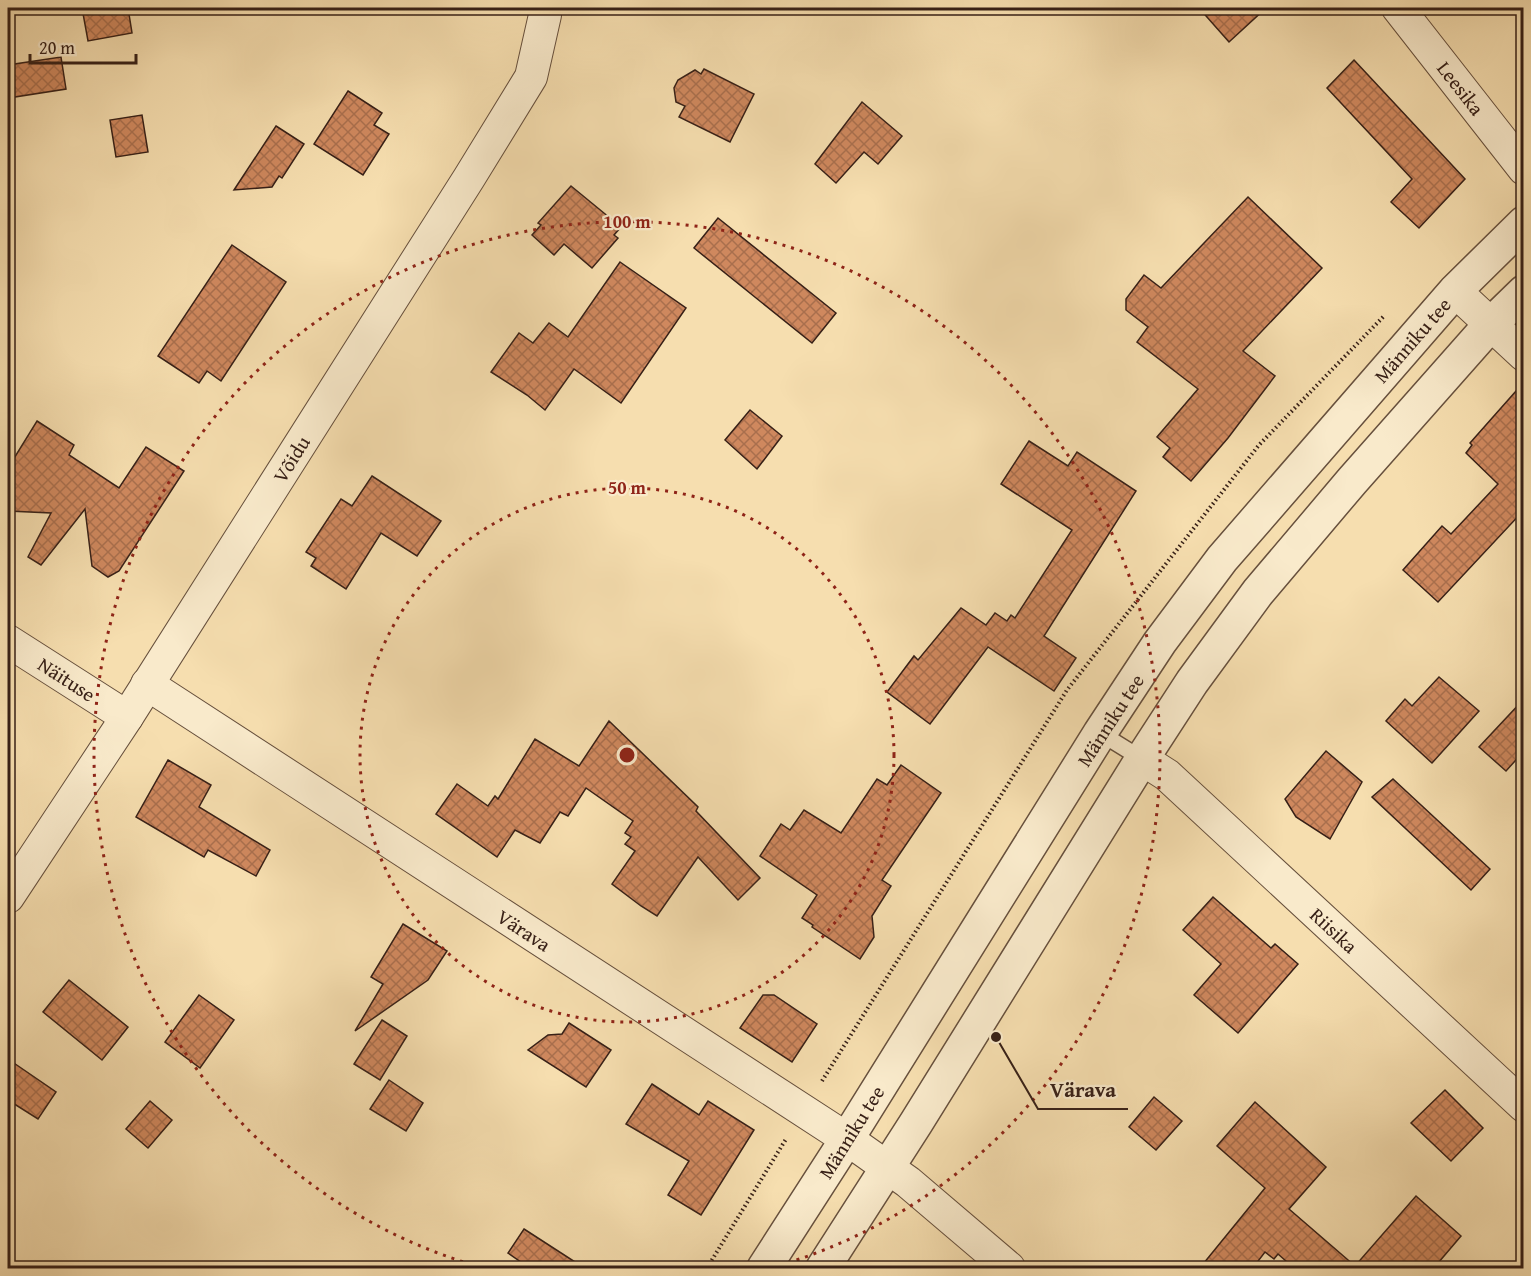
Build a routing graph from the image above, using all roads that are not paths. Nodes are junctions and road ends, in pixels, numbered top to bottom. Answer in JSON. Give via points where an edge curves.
{"nodes":[{"id":1,"x":544,"y":8,"type":"edge"},
{"id":2,"x":1398,"y":8,"type":"edge"},
{"id":3,"x":1524,"y":170,"type":"edge"},
{"id":4,"x":1524,"y":223,"type":"edge"},
{"id":5,"x":1455,"y":291,"type":"junction"},
{"id":6,"x":1524,"y":292,"type":"edge"},
{"id":7,"x":1490,"y":325,"type":"junction"},
{"id":8,"x":1524,"y":355,"type":"edge"},
{"id":9,"x":8,"y":641,"type":"edge"},
{"id":10,"x":147,"y":684,"type":"junction"},
{"id":11,"x":127,"y":717,"type":"junction"},
{"id":12,"x":1100,"y":733,"type":"junction"},
{"id":13,"x":1142,"y":759,"type":"junction"},
{"id":14,"x":8,"y":897,"type":"edge"},
{"id":15,"x":1524,"y":1106,"type":"edge"},
{"id":16,"x":847,"y":1139,"type":"junction"},
{"id":17,"x":887,"y":1168,"type":"junction"},
{"id":18,"x":764,"y":1269,"type":"edge"},
{"id":19,"x":823,"y":1269,"type":"edge"},
{"id":20,"x":1009,"y":1269,"type":"edge"}],
"edges":[{"from":1,"to":10,"type":"street","name":"Võidu","via":[[531,77]]},
{"from":2,"to":3,"type":"street","name":"Leesika"},
{"from":4,"to":5,"type":"street","name":"Männiku tee"},
{"from":5,"to":7,"type":"street"},
{"from":5,"to":12,"type":"street","name":"Männiku tee","via":[[1222,559],[1160,642]]},
{"from":6,"to":7,"type":"street"},
{"from":7,"to":8,"type":"street"},
{"from":7,"to":13,"type":"street","via":[[1258,592]]},
{"from":9,"to":11,"type":"street","name":"Näituse"},
{"from":10,"to":11,"type":"street","name":"Võidu"},
{"from":10,"to":16,"type":"street","name":"Värava"},
{"from":11,"to":14,"type":"street","name":"Võidu"},
{"from":12,"to":13,"type":"lane"},
{"from":12,"to":16,"type":"street","name":"Männiku tee"},
{"from":13,"to":15,"type":"street","name":"Riisika","via":[[1167,775]]},
{"from":13,"to":17,"type":"street"},
{"from":16,"to":17,"type":"street","name":"Värava"},
{"from":16,"to":18,"type":"street","name":"Männiku tee"},
{"from":17,"to":19,"type":"street"},
{"from":17,"to":20,"type":"street","name":"Värava"}]}
